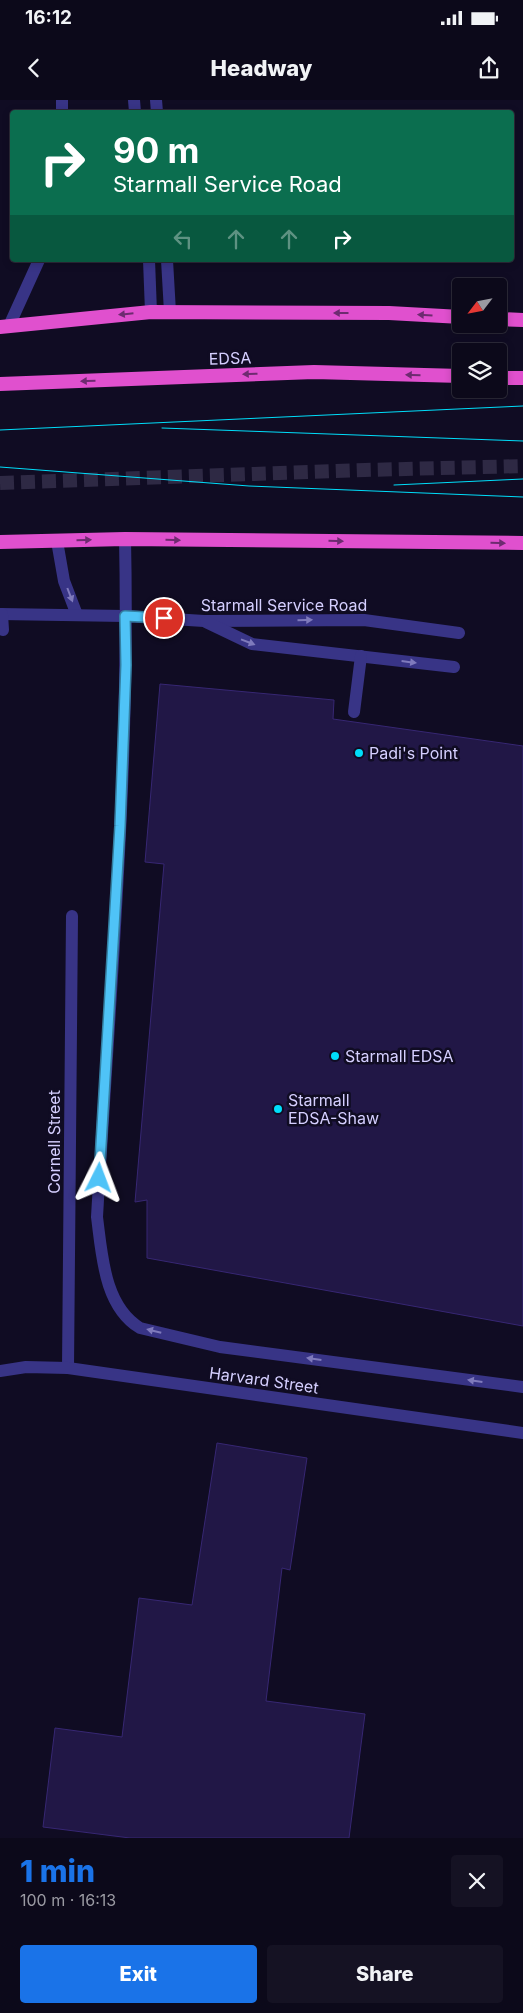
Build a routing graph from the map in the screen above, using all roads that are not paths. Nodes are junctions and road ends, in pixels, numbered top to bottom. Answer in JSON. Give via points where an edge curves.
{"nodes":[{"id":1,"x":38,"y":262,"type":"edge"},
{"id":2,"x":149,"y":262,"type":"edge"},
{"id":3,"x":167,"y":262,"type":"edge"},
{"id":4,"x":151,"y":312,"type":"junction"},
{"id":5,"x":170,"y":312,"type":"junction"},
{"id":6,"x":452,"y":316,"type":"edge"},
{"id":7,"x":508,"y":319,"type":"edge"},
{"id":8,"x":523,"y":320,"type":"edge"},
{"id":9,"x":4,"y":326,"type":"edge"},
{"id":10,"x":452,"y":376,"type":"edge"},
{"id":11,"x":507,"y":378,"type":"edge"},
{"id":12,"x":523,"y":378,"type":"edge"},
{"id":13,"x":0,"y":384,"type":"edge"},
{"id":14,"x":125,"y":539,"type":"junction"},
{"id":15,"x":57,"y":541,"type":"junction"},
{"id":16,"x":0,"y":542,"type":"edge"},
{"id":17,"x":523,"y":543,"type":"edge"},
{"id":18,"x":1,"y":614,"type":"edge"},
{"id":19,"x":77,"y":615,"type":"junction"},
{"id":20,"x":125,"y":616,"type":"junction"},
{"id":21,"x":204,"y":621,"type":"junction"},
{"id":22,"x":3,"y":630,"type":"dead end"},
{"id":23,"x":459,"y":633,"type":"dead end"},
{"id":24,"x":361,"y":656,"type":"junction"},
{"id":25,"x":454,"y":667,"type":"dead end"},
{"id":26,"x":354,"y":712,"type":"dead end"},
{"id":27,"x":72,"y":916,"type":"dead end"},
{"id":28,"x":68,"y":1368,"type":"junction"},
{"id":29,"x":0,"y":1371,"type":"edge"},
{"id":30,"x":523,"y":1388,"type":"edge"},
{"id":31,"x":523,"y":1433,"type":"edge"}],
"edges":[{"from":1,"to":9,"type":"street"},
{"from":2,"to":4,"type":"street"},
{"from":3,"to":5,"type":"street"},
{"from":4,"to":5,"type":"highway"},
{"from":4,"to":9,"type":"highway","one_way":true},
{"from":6,"to":5,"type":"highway","one_way":true},
{"from":7,"to":8,"type":"highway"},
{"from":10,"to":13,"type":"highway","name":"EDSA","one_way":true,"via":[[314,372]]},
{"from":11,"to":12,"type":"highway"},
{"from":15,"to":14,"type":"highway","one_way":true},
{"from":14,"to":17,"type":"highway","one_way":true},
{"from":14,"to":20,"type":"street"},
{"from":15,"to":16,"type":"highway"},
{"from":15,"to":19,"type":"street","one_way":true,"via":[[64,581]]},
{"from":18,"to":19,"type":"street","name":"Starmall Service Road"},
{"from":18,"to":22,"type":"street"},
{"from":19,"to":20,"type":"street","name":"Starmall Service Road"},
{"from":20,"to":21,"type":"street","name":"Starmall Service Road"},
{"from":30,"to":20,"type":"street","one_way":true,"via":[[220,1347],[140,1328],[119,1309],[105,1272],[97,1217],[120,826]]},
{"from":21,"to":23,"type":"street","name":"Starmall Service Road","one_way":true,"via":[[364,620]]},
{"from":21,"to":24,"type":"street","one_way":true,"via":[[252,644]]},
{"from":24,"to":25,"type":"street","one_way":true},
{"from":24,"to":26,"type":"street"},
{"from":27,"to":28,"type":"street","name":"Cornell Street"},
{"from":28,"to":29,"type":"street","name":"Harvard Street"},
{"from":28,"to":31,"type":"street","name":"Harvard Street"}]}
